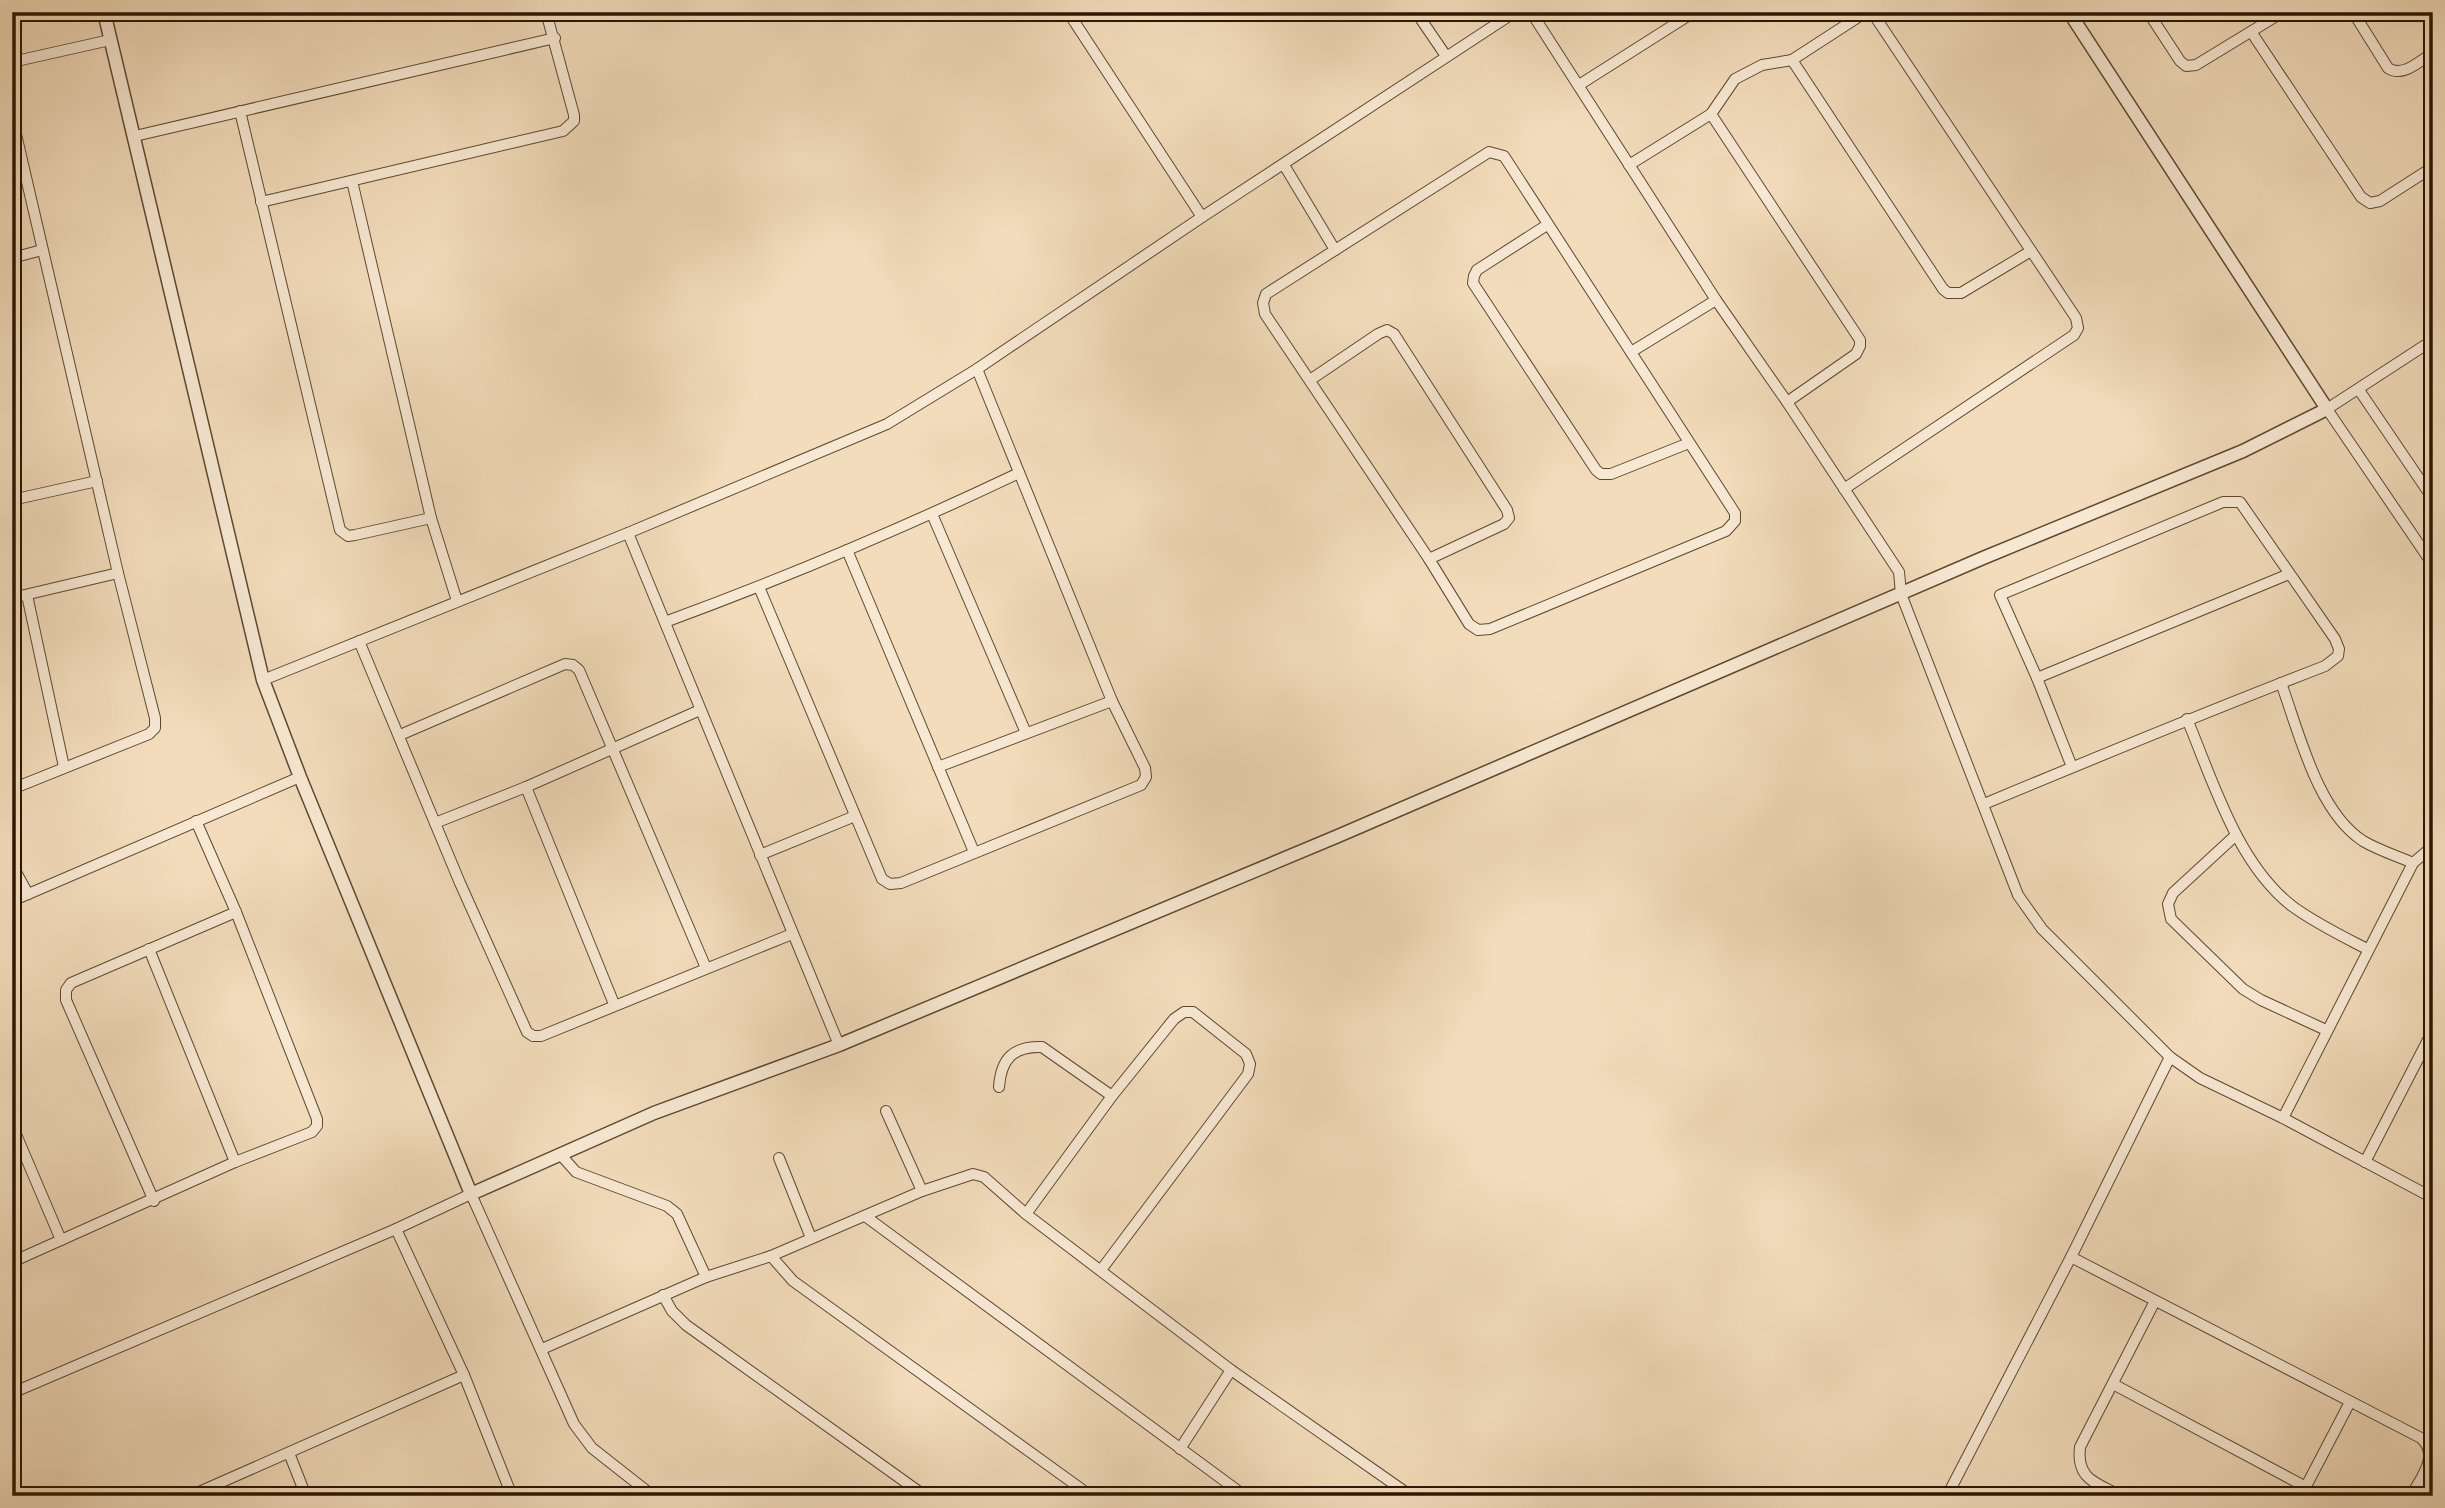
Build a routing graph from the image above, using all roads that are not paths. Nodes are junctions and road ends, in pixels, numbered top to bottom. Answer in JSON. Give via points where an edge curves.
{"nodes":[{"id":1,"x":104,"y":12,"type":"edge"},
{"id":2,"x":226,"y":12,"type":"edge"},
{"id":3,"x":233,"y":12,"type":"edge"},
{"id":4,"x":546,"y":12,"type":"edge"},
{"id":5,"x":1068,"y":12,"type":"edge"},
{"id":6,"x":1416,"y":12,"type":"edge"},
{"id":7,"x":1515,"y":12,"type":"edge"},
{"id":8,"x":1531,"y":12,"type":"edge"},
{"id":9,"x":1694,"y":12,"type":"edge"},
{"id":10,"x":1869,"y":12,"type":"edge"},
{"id":11,"x":2068,"y":12,"type":"edge"},
{"id":12,"x":2148,"y":12,"type":"edge"},
{"id":13,"x":2283,"y":12,"type":"edge"},
{"id":14,"x":2353,"y":12,"type":"edge"},
{"id":15,"x":2252,"y":33,"type":"junction"},
{"id":16,"x":555,"y":38,"type":"junction"},
{"id":17,"x":110,"y":40,"type":"junction"},
{"id":18,"x":2433,"y":53,"type":"edge"},
{"id":19,"x":1446,"y":56,"type":"junction"},
{"id":20,"x":1791,"y":60,"type":"junction"},
{"id":21,"x":12,"y":62,"type":"edge"},
{"id":22,"x":1579,"y":85,"type":"junction"},
{"id":23,"x":240,"y":111,"type":"junction"},
{"id":24,"x":1711,"y":114,"type":"junction"},
{"id":25,"x":12,"y":117,"type":"edge"},
{"id":26,"x":135,"y":136,"type":"junction"},
{"id":27,"x":18,"y":165,"type":"edge"},
{"id":28,"x":1284,"y":165,"type":"junction"},
{"id":29,"x":1629,"y":165,"type":"junction"},
{"id":30,"x":2433,"y":167,"type":"edge"},
{"id":31,"x":352,"y":181,"type":"junction"},
{"id":32,"x":261,"y":202,"type":"junction"},
{"id":33,"x":1202,"y":217,"type":"junction"},
{"id":34,"x":1547,"y":225,"type":"junction"},
{"id":35,"x":42,"y":250,"type":"junction"},
{"id":36,"x":1335,"y":250,"type":"junction"},
{"id":37,"x":2031,"y":251,"type":"junction"},
{"id":38,"x":12,"y":258,"type":"edge"},
{"id":39,"x":1716,"y":300,"type":"junction"},
{"id":40,"x":2433,"y":340,"type":"edge"},
{"id":41,"x":1631,"y":352,"type":"junction"},
{"id":42,"x":977,"y":369,"type":"junction"},
{"id":43,"x":1310,"y":380,"type":"junction"},
{"id":44,"x":2358,"y":390,"type":"junction"},
{"id":45,"x":1787,"y":402,"type":"junction"},
{"id":46,"x":2327,"y":409,"type":"junction"},
{"id":47,"x":1689,"y":443,"type":"junction"},
{"id":48,"x":1019,"y":473,"type":"junction"},
{"id":49,"x":97,"y":481,"type":"junction"},
{"id":50,"x":1844,"y":489,"type":"junction"},
{"id":51,"x":2433,"y":499,"type":"edge"},
{"id":52,"x":12,"y":500,"type":"edge"},
{"id":53,"x":932,"y":514,"type":"junction"},
{"id":54,"x":431,"y":518,"type":"junction"},
{"id":55,"x":628,"y":533,"type":"junction"},
{"id":56,"x":847,"y":550,"type":"junction"},
{"id":57,"x":1429,"y":559,"type":"junction"},
{"id":58,"x":2433,"y":565,"type":"edge"},
{"id":59,"x":118,"y":573,"type":"junction"},
{"id":60,"x":2289,"y":575,"type":"junction"},
{"id":61,"x":759,"y":587,"type":"junction"},
{"id":62,"x":1901,"y":594,"type":"junction"},
{"id":63,"x":27,"y":595,"type":"junction"},
{"id":64,"x":12,"y":598,"type":"edge"},
{"id":65,"x":457,"y":601,"type":"junction"},
{"id":66,"x":665,"y":622,"type":"junction"},
{"id":67,"x":359,"y":641,"type":"junction"},
{"id":68,"x":2038,"y":678,"type":"junction"},
{"id":69,"x":263,"y":680,"type":"junction"},
{"id":70,"x":2281,"y":683,"type":"junction"},
{"id":71,"x":1112,"y":701,"type":"junction"},
{"id":72,"x":700,"y":710,"type":"junction"},
{"id":73,"x":2187,"y":719,"type":"junction"},
{"id":74,"x":1026,"y":733,"type":"junction"},
{"id":75,"x":400,"y":735,"type":"junction"},
{"id":76,"x":613,"y":748,"type":"junction"},
{"id":77,"x":64,"y":767,"type":"junction"},
{"id":78,"x":938,"y":767,"type":"junction"},
{"id":79,"x":2072,"y":767,"type":"junction"},
{"id":80,"x":300,"y":777,"type":"junction"},
{"id":81,"x":526,"y":787,"type":"junction"},
{"id":82,"x":12,"y":789,"type":"edge"},
{"id":83,"x":1984,"y":804,"type":"junction"},
{"id":84,"x":855,"y":816,"type":"junction"},
{"id":85,"x":196,"y":821,"type":"junction"},
{"id":86,"x":435,"y":823,"type":"junction"},
{"id":87,"x":2236,"y":835,"type":"junction"},
{"id":88,"x":2433,"y":846,"type":"edge"},
{"id":89,"x":974,"y":852,"type":"junction"},
{"id":90,"x":760,"y":855,"type":"junction"},
{"id":91,"x":2413,"y":863,"type":"junction"},
{"id":92,"x":12,"y":865,"type":"edge"},
{"id":93,"x":28,"y":894,"type":"junction"},
{"id":94,"x":12,"y":901,"type":"edge"},
{"id":95,"x":236,"y":912,"type":"junction"},
{"id":96,"x":792,"y":934,"type":"junction"},
{"id":97,"x":149,"y":949,"type":"junction"},
{"id":98,"x":2367,"y":949,"type":"junction"},
{"id":99,"x":706,"y":968,"type":"junction"},
{"id":100,"x":614,"y":1004,"type":"junction"},
{"id":101,"x":2326,"y":1030,"type":"junction"},
{"id":102,"x":2433,"y":1030,"type":"edge"},
{"id":103,"x":839,"y":1045,"type":"junction"},
{"id":104,"x":2170,"y":1057,"type":"junction"},
{"id":105,"x":999,"y":1087,"type":"dead end"},
{"id":106,"x":1112,"y":1096,"type":"junction"},
{"id":107,"x":886,"y":1111,"type":"dead end"},
{"id":108,"x":2283,"y":1118,"type":"junction"},
{"id":109,"x":12,"y":1125,"type":"edge"},
{"id":110,"x":560,"y":1154,"type":"junction"},
{"id":111,"x":779,"y":1158,"type":"dead end"},
{"id":112,"x":236,"y":1162,"type":"junction"},
{"id":113,"x":2365,"y":1162,"type":"junction"},
{"id":114,"x":922,"y":1191,"type":"junction"},
{"id":115,"x":471,"y":1194,"type":"junction"},
{"id":116,"x":2433,"y":1198,"type":"edge"},
{"id":117,"x":153,"y":1201,"type":"junction"},
{"id":118,"x":1027,"y":1214,"type":"junction"},
{"id":119,"x":865,"y":1216,"type":"junction"},
{"id":120,"x":396,"y":1229,"type":"junction"},
{"id":121,"x":811,"y":1238,"type":"junction"},
{"id":122,"x":61,"y":1240,"type":"junction"},
{"id":123,"x":771,"y":1256,"type":"junction"},
{"id":124,"x":2071,"y":1257,"type":"junction"},
{"id":125,"x":12,"y":1262,"type":"edge"},
{"id":126,"x":1101,"y":1269,"type":"junction"},
{"id":127,"x":706,"y":1277,"type":"junction"},
{"id":128,"x":663,"y":1296,"type":"junction"},
{"id":129,"x":2155,"y":1301,"type":"junction"},
{"id":130,"x":542,"y":1349,"type":"junction"},
{"id":131,"x":1231,"y":1370,"type":"junction"},
{"id":132,"x":464,"y":1375,"type":"junction"},
{"id":133,"x":2113,"y":1384,"type":"junction"},
{"id":134,"x":12,"y":1393,"type":"edge"},
{"id":135,"x":2350,"y":1402,"type":"junction"},
{"id":136,"x":1180,"y":1449,"type":"junction"},
{"id":137,"x":289,"y":1453,"type":"junction"},
{"id":138,"x":2303,"y":1491,"type":"edge"},
{"id":139,"x":1232,"y":1492,"type":"edge"},
{"id":140,"x":190,"y":1496,"type":"edge"},
{"id":141,"x":306,"y":1496,"type":"edge"},
{"id":142,"x":512,"y":1496,"type":"edge"},
{"id":143,"x":653,"y":1496,"type":"edge"},
{"id":144,"x":925,"y":1496,"type":"edge"},
{"id":145,"x":1091,"y":1496,"type":"edge"},
{"id":146,"x":1245,"y":1496,"type":"edge"},
{"id":147,"x":1411,"y":1496,"type":"edge"},
{"id":148,"x":1947,"y":1496,"type":"edge"},
{"id":149,"x":2121,"y":1496,"type":"edge"},
{"id":150,"x":2411,"y":1496,"type":"edge"}],
"edges":[{"from":1,"to":17,"type":"street"},
{"from":2,"to":3,"type":"street"},
{"from":4,"to":16,"type":"street"},
{"from":5,"to":33,"type":"street"},
{"from":6,"to":19,"type":"street"},
{"from":7,"to":19,"type":"street"},
{"from":8,"to":22,"type":"street"},
{"from":9,"to":22,"type":"street"},
{"from":10,"to":20,"type":"street"},
{"from":10,"to":37,"type":"street"},
{"from":11,"to":46,"type":"street"},
{"from":12,"to":15,"type":"street","via":[[2186,66],[2196,65]]},
{"from":13,"to":15,"type":"street"},
{"from":14,"to":18,"type":"street","via":[[2394,72],[2402,72]]},
{"from":15,"to":30,"type":"street","via":[[2361,197],[2370,203],[2380,201]]},
{"from":16,"to":23,"type":"street"},
{"from":16,"to":31,"type":"street","via":[[574,115],[563,131]]},
{"from":17,"to":21,"type":"street"},
{"from":17,"to":26,"type":"street"},
{"from":19,"to":28,"type":"street"},
{"from":20,"to":24,"type":"street","via":[[1762,65],[1735,79]]},
{"from":20,"to":37,"type":"street","via":[[1948,293],[1961,293]]},
{"from":22,"to":29,"type":"street"},
{"from":23,"to":26,"type":"street"},
{"from":23,"to":32,"type":"street"},
{"from":24,"to":29,"type":"street"},
{"from":24,"to":45,"type":"street","via":[[1860,340],[1856,354]]},
{"from":25,"to":27,"type":"street"},
{"from":26,"to":69,"type":"street"},
{"from":27,"to":35,"type":"street"},
{"from":28,"to":33,"type":"street"},
{"from":28,"to":36,"type":"street"},
{"from":29,"to":39,"type":"street"},
{"from":31,"to":32,"type":"street"},
{"from":31,"to":54,"type":"street"},
{"from":32,"to":54,"type":"street","via":[[340,530],[348,536]]},
{"from":33,"to":42,"type":"street"},
{"from":34,"to":36,"type":"street","via":[[1504,156],[1489,152]]},
{"from":34,"to":41,"type":"street"},
{"from":34,"to":47,"type":"street","via":[[1477,270],[1474,283],[1481,295],[1601,474]]},
{"from":35,"to":38,"type":"street"},
{"from":35,"to":49,"type":"street"},
{"from":36,"to":43,"type":"street","via":[[1266,294],[1263,303],[1265,314]]},
{"from":37,"to":50,"type":"street","via":[[2076,318],[2074,335]]},
{"from":39,"to":41,"type":"street"},
{"from":39,"to":45,"type":"street"},
{"from":40,"to":44,"type":"street"},
{"from":41,"to":47,"type":"street"},
{"from":42,"to":48,"type":"street"},
{"from":42,"to":55,"type":"street","via":[[887,424]]},
{"from":43,"to":57,"type":"street"},
{"from":43,"to":57,"type":"street","via":[[1378,334],[1387,330],[1394,334],[1509,518]]},
{"from":44,"to":46,"type":"street"},
{"from":44,"to":51,"type":"street"},
{"from":45,"to":50,"type":"street"},
{"from":46,"to":58,"type":"street"},
{"from":46,"to":62,"type":"street","via":[[2243,451]]},
{"from":47,"to":57,"type":"street","via":[[1735,513],[1735,521],[1726,531],[1478,630],[1469,624]]},
{"from":48,"to":53,"type":"street"},
{"from":48,"to":71,"type":"street"},
{"from":49,"to":52,"type":"street"},
{"from":49,"to":59,"type":"street"},
{"from":50,"to":62,"type":"street","via":[[1899,572]]},
{"from":53,"to":56,"type":"street"},
{"from":53,"to":74,"type":"street"},
{"from":54,"to":65,"type":"street"},
{"from":55,"to":65,"type":"street"},
{"from":55,"to":66,"type":"street"},
{"from":56,"to":61,"type":"street"},
{"from":56,"to":78,"type":"street"},
{"from":59,"to":63,"type":"street"},
{"from":59,"to":77,"type":"street","via":[[155,728]]},
{"from":60,"to":68,"type":"street"},
{"from":60,"to":68,"type":"street","via":[[2236,500],[2129,539],[2000,595]]},
{"from":60,"to":70,"type":"street","via":[[2339,649],[2333,661]]},
{"from":61,"to":66,"type":"street"},
{"from":61,"to":84,"type":"street"},
{"from":62,"to":83,"type":"street"},
{"from":62,"to":103,"type":"street"},
{"from":63,"to":64,"type":"street"},
{"from":63,"to":77,"type":"street"},
{"from":65,"to":67,"type":"street"},
{"from":66,"to":72,"type":"street"},
{"from":67,"to":69,"type":"street"},
{"from":67,"to":75,"type":"street"},
{"from":68,"to":79,"type":"street"},
{"from":69,"to":80,"type":"street"},
{"from":70,"to":73,"type":"street"},
{"from":70,"to":91,"type":"street","via":[[2329,805],[2363,841]]},
{"from":71,"to":74,"type":"street"},
{"from":71,"to":89,"type":"street","via":[[1145,768],[1141,785]]},
{"from":72,"to":76,"type":"street"},
{"from":72,"to":90,"type":"street"},
{"from":73,"to":79,"type":"street"},
{"from":73,"to":87,"type":"street"},
{"from":74,"to":78,"type":"street"},
{"from":75,"to":76,"type":"street","via":[[565,664],[579,670]]},
{"from":75,"to":86,"type":"street"},
{"from":76,"to":81,"type":"street"},
{"from":76,"to":99,"type":"street"},
{"from":77,"to":82,"type":"street"},
{"from":78,"to":89,"type":"street"},
{"from":79,"to":83,"type":"street"},
{"from":80,"to":85,"type":"street"},
{"from":80,"to":115,"type":"street"},
{"from":81,"to":86,"type":"street"},
{"from":81,"to":100,"type":"street"},
{"from":83,"to":104,"type":"street","via":[[2027,910]]},
{"from":84,"to":89,"type":"street","via":[[882,879],[890,884]]},
{"from":84,"to":90,"type":"street"},
{"from":85,"to":93,"type":"street"},
{"from":85,"to":95,"type":"street"},
{"from":86,"to":100,"type":"street","via":[[527,1032],[541,1036]]},
{"from":87,"to":98,"type":"street","via":[[2291,905]]},
{"from":87,"to":101,"type":"street","via":[[2173,893],[2168,904],[2171,919],[2243,989]]},
{"from":88,"to":91,"type":"street"},
{"from":90,"to":96,"type":"street"},
{"from":91,"to":98,"type":"street"},
{"from":92,"to":93,"type":"street"},
{"from":93,"to":94,"type":"street"},
{"from":95,"to":97,"type":"street"},
{"from":95,"to":112,"type":"street","via":[[317,1119],[312,1132]]},
{"from":96,"to":99,"type":"street"},
{"from":96,"to":103,"type":"street"},
{"from":97,"to":112,"type":"street"},
{"from":97,"to":117,"type":"street","via":[[71,983],[66,1000]]},
{"from":98,"to":101,"type":"street"},
{"from":99,"to":100,"type":"street"},
{"from":101,"to":108,"type":"street"},
{"from":102,"to":113,"type":"street"},
{"from":103,"to":110,"type":"street","via":[[654,1113]]},
{"from":104,"to":108,"type":"street","via":[[2200,1078]]},
{"from":104,"to":124,"type":"street"},
{"from":105,"to":106,"type":"street","via":[[1006,1058],[1030,1046],[1042,1047]]},
{"from":106,"to":118,"type":"street"},
{"from":106,"to":126,"type":"street","via":[[1184,1012],[1194,1012],[1246,1054],[1250,1064],[1248,1074]]},
{"from":107,"to":114,"type":"street"},
{"from":108,"to":113,"type":"street"},
{"from":109,"to":122,"type":"street"},
{"from":110,"to":115,"type":"street"},
{"from":110,"to":127,"type":"street","via":[[576,1172],[667,1206],[677,1214]]},
{"from":111,"to":121,"type":"street"},
{"from":112,"to":117,"type":"street"},
{"from":113,"to":116,"type":"street"},
{"from":114,"to":118,"type":"street","via":[[973,1174],[984,1177]]},
{"from":114,"to":119,"type":"street"},
{"from":115,"to":120,"type":"street"},
{"from":115,"to":130,"type":"street"},
{"from":117,"to":122,"type":"street"},
{"from":118,"to":126,"type":"street"},
{"from":119,"to":121,"type":"street"},
{"from":119,"to":136,"type":"street"},
{"from":120,"to":132,"type":"street"},
{"from":120,"to":134,"type":"street"},
{"from":121,"to":123,"type":"street"},
{"from":122,"to":125,"type":"street"},
{"from":123,"to":127,"type":"street"},
{"from":123,"to":145,"type":"street","via":[[793,1281]]},
{"from":124,"to":129,"type":"street"},
{"from":124,"to":148,"type":"street"},
{"from":126,"to":131,"type":"street"},
{"from":127,"to":128,"type":"street"},
{"from":128,"to":130,"type":"street"},
{"from":128,"to":144,"type":"street","via":[[686,1325]]},
{"from":129,"to":133,"type":"street"},
{"from":129,"to":135,"type":"street"},
{"from":130,"to":143,"type":"street","via":[[574,1424],[592,1448]]},
{"from":131,"to":136,"type":"street"},
{"from":131,"to":147,"type":"street"},
{"from":132,"to":137,"type":"street"},
{"from":132,"to":142,"type":"street"},
{"from":133,"to":138,"type":"street"},
{"from":133,"to":149,"type":"street","via":[[2080,1447],[2080,1464],[2088,1478]]},
{"from":135,"to":138,"type":"street"},
{"from":135,"to":150,"type":"street","via":[[2427,1443],[2429,1461]]},
{"from":136,"to":139,"type":"street"},
{"from":137,"to":140,"type":"street"},
{"from":137,"to":141,"type":"street"},
{"from":139,"to":146,"type":"street"}]}
